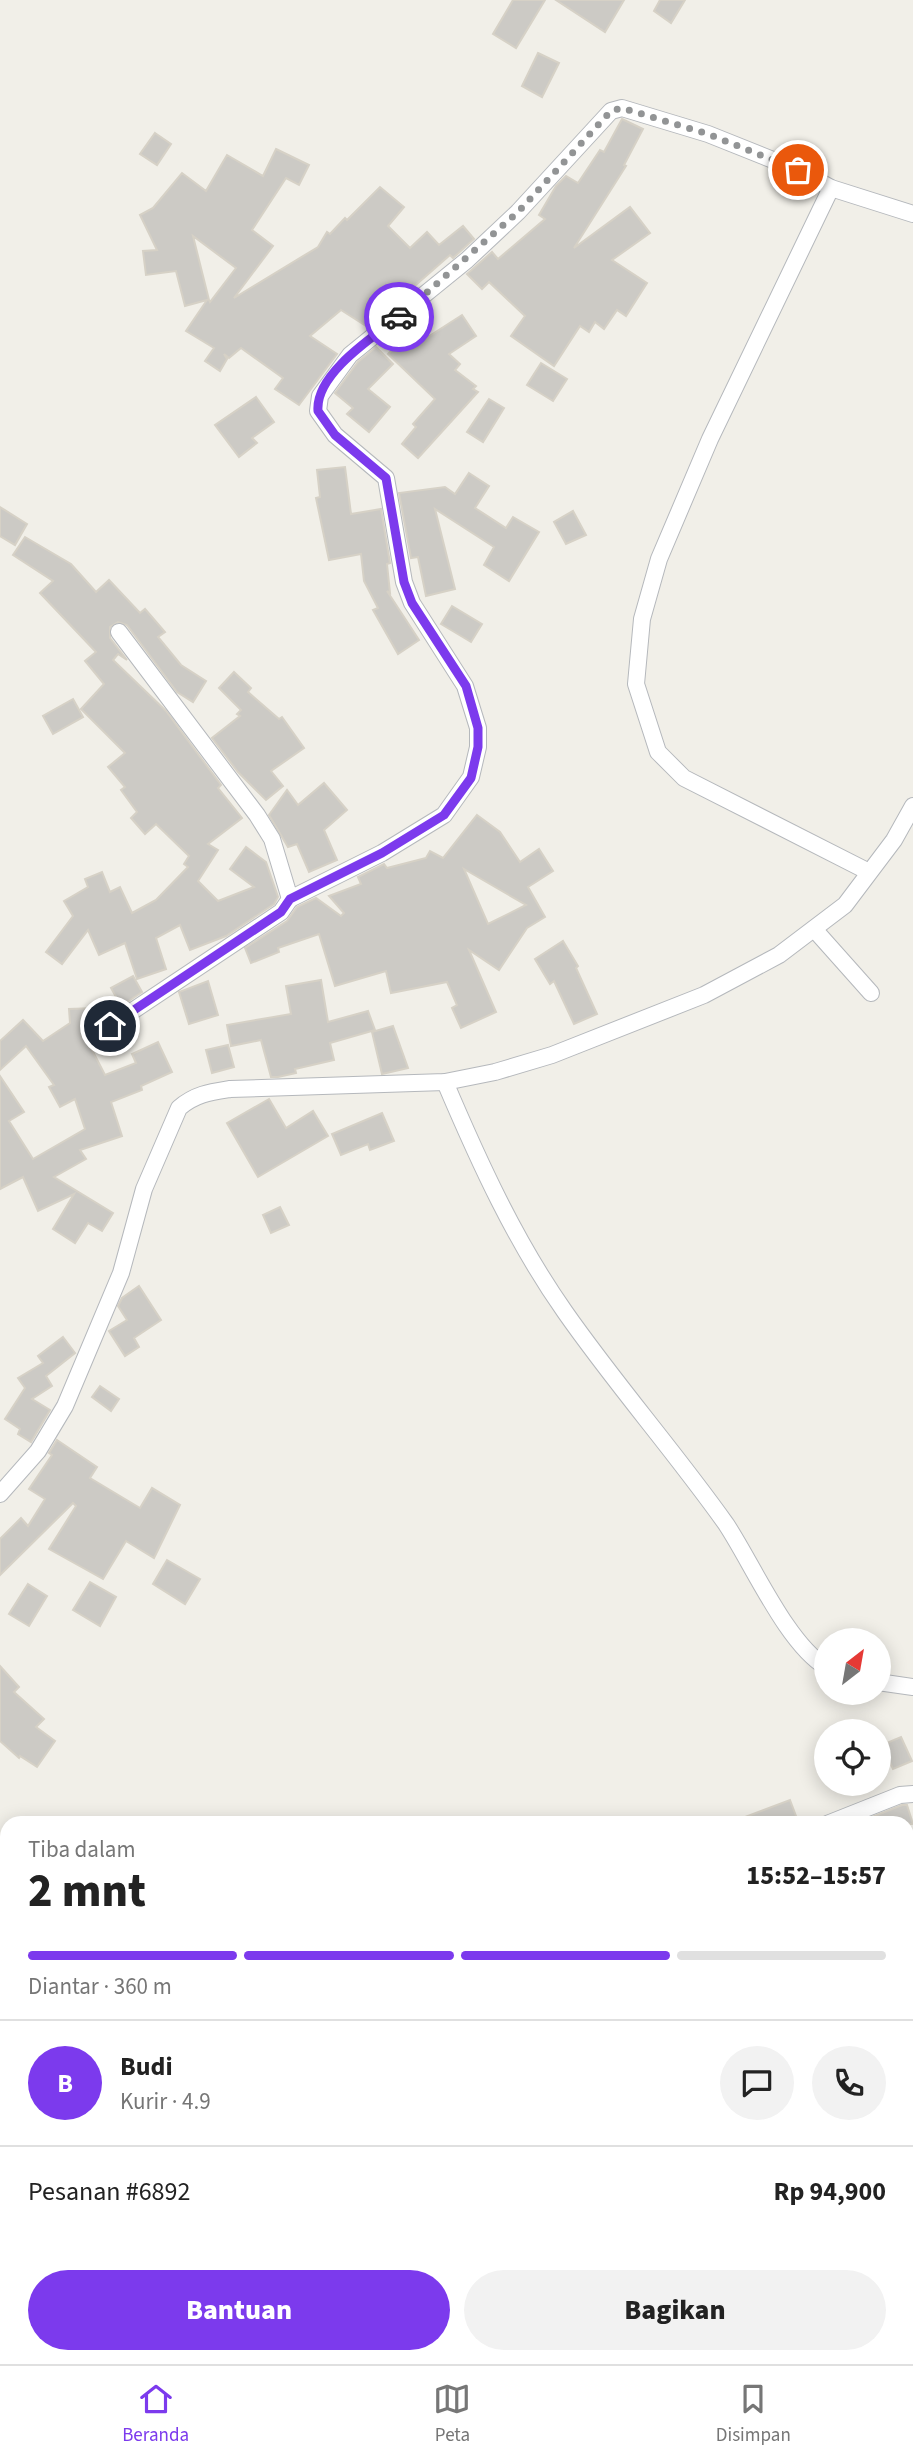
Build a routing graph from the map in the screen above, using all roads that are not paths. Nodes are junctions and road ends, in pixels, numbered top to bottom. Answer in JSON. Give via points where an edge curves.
{"nodes":[{"id":1,"x":831,"y":187,"type":"junction"},
{"id":2,"x":913,"y":214,"type":"edge"},
{"id":3,"x":119,"y":632,"type":"dead end"},
{"id":4,"x":913,"y":806,"type":"edge"},
{"id":5,"x":869,"y":872,"type":"junction"},
{"id":6,"x":290,"y":899,"type":"junction"},
{"id":7,"x":814,"y":929,"type":"junction"},
{"id":8,"x":871,"y":993,"type":"dead end"},
{"id":9,"x":110,"y":1026,"type":"dead end"},
{"id":10,"x":445,"y":1082,"type":"junction"},
{"id":11,"x":0,"y":1494,"type":"edge"},
{"id":12,"x":814,"y":1657,"type":"edge"},
{"id":13,"x":891,"y":1684,"type":"edge"},
{"id":14,"x":913,"y":1687,"type":"edge"},
{"id":15,"x":913,"y":1794,"type":"edge"},
{"id":16,"x":847,"y":1816,"type":"edge"}],
"edges":[{"from":1,"to":2,"type":"street"},
{"from":1,"to":5,"type":"street","via":[[710,439],[659,559],[642,619],[636,684],[658,752],[684,778]]},
{"from":1,"to":6,"type":"street","via":[[708,134],[622,108],[611,111],[518,212],[411,308],[350,355],[331,377],[318,411],[335,435],[386,478],[404,582],[412,603],[466,686],[478,728],[478,747],[471,778],[444,815],[382,853]]},
{"from":3,"to":6,"type":"street","via":[[257,815],[272,839]]},
{"from":4,"to":5,"type":"street"},
{"from":5,"to":7,"type":"street","via":[[845,905]]},
{"from":6,"to":9,"type":"street","via":[[281,912]]},
{"from":7,"to":8,"type":"street"},
{"from":7,"to":10,"type":"street","via":[[779,955],[704,995],[552,1055]]},
{"from":10,"to":11,"type":"street","via":[[230,1089],[187,1101],[144,1189],[121,1273],[65,1406],[38,1451]]},
{"from":10,"to":12,"type":"street","via":[[518,1239],[565,1312],[726,1525]]},
{"from":13,"to":14,"type":"street"},
{"from":15,"to":16,"type":"street"}]}
